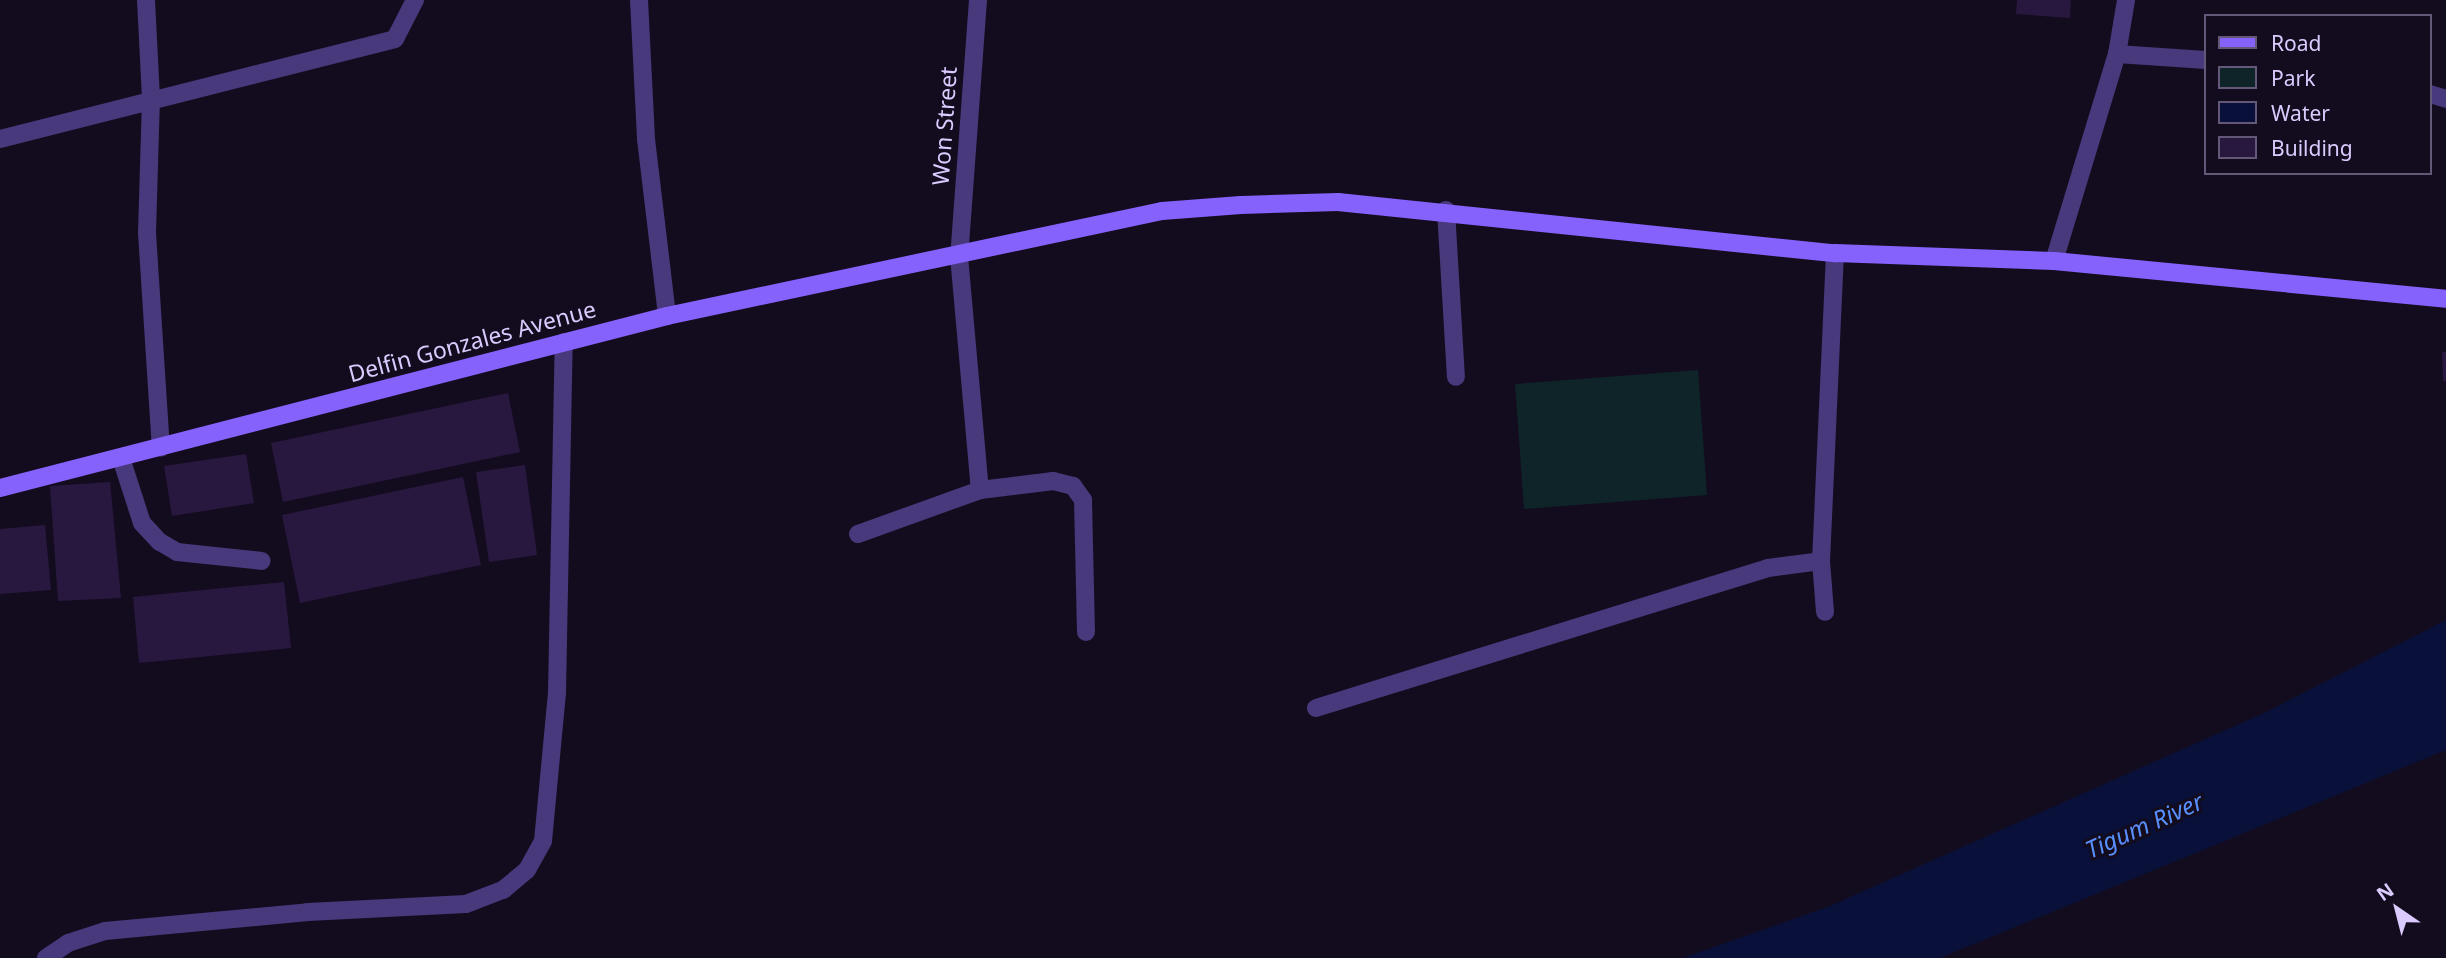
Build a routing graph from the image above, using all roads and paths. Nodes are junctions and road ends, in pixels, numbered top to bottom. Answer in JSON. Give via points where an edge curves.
{"nodes":[{"id":1,"x":146,"y":0,"type":"edge"},
{"id":2,"x":415,"y":0,"type":"edge"},
{"id":3,"x":639,"y":0,"type":"edge"},
{"id":4,"x":978,"y":0,"type":"edge"},
{"id":5,"x":2126,"y":0,"type":"edge"},
{"id":6,"x":2117,"y":54,"type":"junction"},
{"id":7,"x":2204,"y":60,"type":"edge"},
{"id":8,"x":150,"y":98,"type":"junction"},
{"id":9,"x":0,"y":139,"type":"edge"},
{"id":10,"x":1446,"y":210,"type":"junction"},
{"id":11,"x":1835,"y":253,"type":"junction"},
{"id":12,"x":959,"y":256,"type":"junction"},
{"id":13,"x":2054,"y":261,"type":"junction"},
{"id":14,"x":2446,"y":299,"type":"edge"},
{"id":15,"x":667,"y":316,"type":"junction"},
{"id":16,"x":564,"y":342,"type":"junction"},
{"id":17,"x":1456,"y":377,"type":"dead end"},
{"id":18,"x":161,"y":447,"type":"junction"},
{"id":19,"x":121,"y":458,"type":"junction"},
{"id":20,"x":0,"y":488,"type":"edge"},
{"id":21,"x":980,"y":490,"type":"junction"},
{"id":22,"x":858,"y":534,"type":"dead end"},
{"id":23,"x":262,"y":561,"type":"dead end"},
{"id":24,"x":1821,"y":561,"type":"junction"},
{"id":25,"x":1825,"y":612,"type":"dead end"},
{"id":26,"x":1087,"y":632,"type":"dead end"},
{"id":27,"x":1316,"y":708,"type":"dead end"},
{"id":28,"x":46,"y":958,"type":"edge"}],
"edges":[{"from":1,"to":8,"type":"street"},
{"from":2,"to":8,"type":"street","via":[[395,39]]},
{"from":3,"to":15,"type":"street","via":[[646,139]]},
{"from":4,"to":12,"type":"street","name":"Won Street"},
{"from":5,"to":6,"type":"street"},
{"from":6,"to":7,"type":"street"},
{"from":6,"to":13,"type":"street"},
{"from":8,"to":9,"type":"street"},
{"from":8,"to":18,"type":"street","via":[[147,233]]},
{"from":10,"to":11,"type":"street","name":"Delfin Gonzales Avenue"},
{"from":10,"to":12,"type":"street","name":"Delfin Gonzales Avenue","via":[[1338,202],[1163,211]]},
{"from":10,"to":17,"type":"street"},
{"from":11,"to":13,"type":"street","name":"Delfin Gonzales Avenue"},
{"from":11,"to":24,"type":"street"},
{"from":12,"to":15,"type":"street","name":"Delfin Gonzales Avenue"},
{"from":12,"to":21,"type":"street","name":"Won Street"},
{"from":13,"to":14,"type":"street","name":"Delfin Gonzales Avenue"},
{"from":15,"to":16,"type":"street","name":"Delfin Gonzales Avenue"},
{"from":16,"to":18,"type":"street","name":"Delfin Gonzales Avenue"},
{"from":16,"to":28,"type":"street","via":[[557,692],[543,842],[527,870],[503,890],[466,904],[308,912],[105,931],[68,943]]},
{"from":18,"to":19,"type":"street","name":"Delfin Gonzales Avenue"},
{"from":19,"to":20,"type":"street","name":"Delfin Gonzales Avenue"},
{"from":19,"to":23,"type":"street","via":[[142,523],[160,542],[177,552]]},
{"from":21,"to":22,"type":"street"},
{"from":21,"to":26,"type":"street","via":[[1053,481],[1073,486],[1083,500]]},
{"from":24,"to":25,"type":"street"},
{"from":24,"to":27,"type":"street","via":[[1768,568]]}]}
